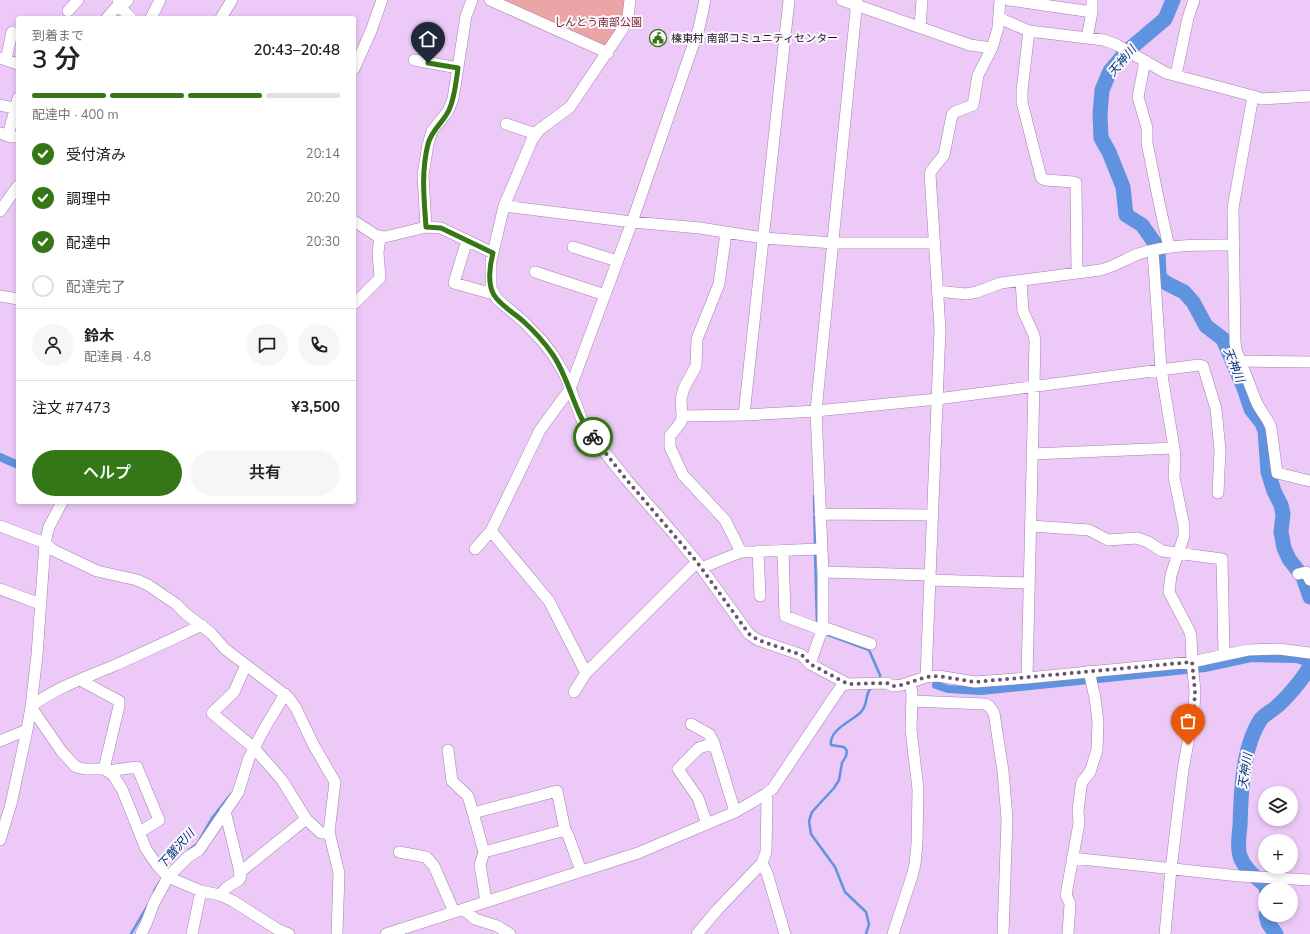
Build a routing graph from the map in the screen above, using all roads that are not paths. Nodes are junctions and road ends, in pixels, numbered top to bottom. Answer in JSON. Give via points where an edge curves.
{"nodes":[{"id":1,"x":78,"y":0,"type":"edge"},
{"id":2,"x":160,"y":0,"type":"edge"},
{"id":3,"x":232,"y":0,"type":"edge"},
{"id":4,"x":382,"y":0,"type":"edge"},
{"id":5,"x":472,"y":0,"type":"edge"},
{"id":6,"x":490,"y":0,"type":"edge"},
{"id":7,"x":630,"y":0,"type":"edge"},
{"id":8,"x":705,"y":0,"type":"edge"},
{"id":9,"x":789,"y":0,"type":"edge"},
{"id":10,"x":842,"y":0,"type":"edge"},
{"id":11,"x":922,"y":0,"type":"edge"},
{"id":12,"x":1000,"y":0,"type":"edge"},
{"id":13,"x":1009,"y":0,"type":"edge"},
{"id":14,"x":1092,"y":0,"type":"edge"},
{"id":15,"x":1194,"y":0,"type":"edge"},
{"id":16,"x":122,"y":1,"type":"edge"},
{"id":17,"x":857,"y":3,"type":"edge"},
{"id":18,"x":68,"y":11,"type":"dead end"},
{"id":19,"x":1092,"y":12,"type":"junction"},
{"id":20,"x":109,"y":16,"type":"edge"},
{"id":21,"x":129,"y":16,"type":"edge"},
{"id":22,"x":152,"y":16,"type":"edge"},
{"id":23,"x":222,"y":16,"type":"edge"},
{"id":24,"x":1000,"y":18,"type":"junction"},
{"id":25,"x":920,"y":27,"type":"junction"},
{"id":26,"x":1029,"y":31,"type":"junction"},
{"id":27,"x":12,"y":32,"type":"dead end"},
{"id":28,"x":1086,"y":38,"type":"junction"},
{"id":29,"x":992,"y":48,"type":"junction"},
{"id":30,"x":608,"y":53,"type":"junction"},
{"id":31,"x":3,"y":59,"type":"edge"},
{"id":32,"x":414,"y":60,"type":"dead end"},
{"id":33,"x":1145,"y":61,"type":"junction"},
{"id":34,"x":16,"y":63,"type":"edge"},
{"id":35,"x":356,"y":64,"type":"edge"},
{"id":36,"x":458,"y":68,"type":"junction"},
{"id":37,"x":1176,"y":76,"type":"junction"},
{"id":38,"x":1253,"y":96,"type":"junction"},
{"id":39,"x":1310,"y":96,"type":"edge"},
{"id":40,"x":0,"y":105,"type":"edge"},
{"id":41,"x":16,"y":105,"type":"edge"},
{"id":42,"x":16,"y":109,"type":"edge"},
{"id":43,"x":506,"y":124,"type":"dead end"},
{"id":44,"x":536,"y":134,"type":"junction"},
{"id":45,"x":9,"y":135,"type":"edge"},
{"id":46,"x":16,"y":189,"type":"edge"},
{"id":47,"x":504,"y":206,"type":"junction"},
{"id":48,"x":0,"y":211,"type":"edge"},
{"id":49,"x":356,"y":222,"type":"edge"},
{"id":50,"x":632,"y":222,"type":"junction"},
{"id":51,"x":426,"y":227,"type":"junction"},
{"id":52,"x":726,"y":232,"type":"junction"},
{"id":53,"x":380,"y":236,"type":"junction"},
{"id":54,"x":763,"y":238,"type":"junction"},
{"id":55,"x":467,"y":240,"type":"junction"},
{"id":56,"x":834,"y":243,"type":"junction"},
{"id":57,"x":934,"y":243,"type":"junction"},
{"id":58,"x":1234,"y":245,"type":"junction"},
{"id":59,"x":573,"y":247,"type":"dead end"},
{"id":60,"x":1169,"y":247,"type":"junction"},
{"id":61,"x":1152,"y":251,"type":"junction"},
{"id":62,"x":493,"y":253,"type":"junction"},
{"id":63,"x":617,"y":261,"type":"junction"},
{"id":64,"x":535,"y":272,"type":"dead end"},
{"id":65,"x":1077,"y":273,"type":"junction"},
{"id":66,"x":1021,"y":281,"type":"junction"},
{"id":67,"x":937,"y":292,"type":"junction"},
{"id":68,"x":493,"y":294,"type":"junction"},
{"id":69,"x":605,"y":295,"type":"junction"},
{"id":70,"x":0,"y":296,"type":"edge"},
{"id":71,"x":16,"y":299,"type":"edge"},
{"id":72,"x":356,"y":302,"type":"edge"},
{"id":73,"x":1241,"y":361,"type":"junction"},
{"id":74,"x":1310,"y":362,"type":"edge"},
{"id":75,"x":1161,"y":369,"type":"junction"},
{"id":76,"x":1034,"y":385,"type":"junction"},
{"id":77,"x":570,"y":389,"type":"junction"},
{"id":78,"x":937,"y":398,"type":"junction"},
{"id":79,"x":816,"y":411,"type":"junction"},
{"id":80,"x":744,"y":415,"type":"junction"},
{"id":81,"x":682,"y":416,"type":"junction"},
{"id":82,"x":1174,"y":448,"type":"junction"},
{"id":83,"x":1032,"y":454,"type":"junction"},
{"id":84,"x":1310,"y":481,"type":"edge"},
{"id":85,"x":1218,"y":493,"type":"dead end"},
{"id":86,"x":61,"y":504,"type":"edge"},
{"id":87,"x":820,"y":514,"type":"junction"},
{"id":88,"x":932,"y":514,"type":"junction"},
{"id":89,"x":0,"y":526,"type":"edge"},
{"id":90,"x":1031,"y":526,"type":"junction"},
{"id":91,"x":491,"y":531,"type":"junction"},
{"id":92,"x":45,"y":543,"type":"junction"},
{"id":93,"x":475,"y":549,"type":"dead end"},
{"id":94,"x":821,"y":549,"type":"junction"},
{"id":95,"x":783,"y":550,"type":"junction"},
{"id":96,"x":758,"y":551,"type":"junction"},
{"id":97,"x":741,"y":552,"type":"junction"},
{"id":98,"x":1178,"y":553,"type":"junction"},
{"id":99,"x":699,"y":565,"type":"junction"},
{"id":100,"x":823,"y":572,"type":"junction"},
{"id":101,"x":930,"y":577,"type":"junction"},
{"id":102,"x":1029,"y":583,"type":"junction"},
{"id":103,"x":0,"y":589,"type":"edge"},
{"id":104,"x":760,"y":596,"type":"dead end"},
{"id":105,"x":40,"y":604,"type":"junction"},
{"id":106,"x":202,"y":625,"type":"junction"},
{"id":107,"x":822,"y":628,"type":"junction"},
{"id":108,"x":871,"y":644,"type":"dead end"},
{"id":109,"x":1310,"y":653,"type":"edge"},
{"id":110,"x":1224,"y":656,"type":"junction"},
{"id":111,"x":1192,"y":662,"type":"junction"},
{"id":112,"x":810,"y":664,"type":"junction"},
{"id":113,"x":246,"y":665,"type":"junction"},
{"id":114,"x":1089,"y":671,"type":"junction"},
{"id":115,"x":586,"y":673,"type":"junction"},
{"id":116,"x":926,"y":677,"type":"junction"},
{"id":117,"x":1027,"y":678,"type":"junction"},
{"id":118,"x":80,"y":680,"type":"junction"},
{"id":119,"x":910,"y":682,"type":"junction"},
{"id":120,"x":848,"y":684,"type":"junction"},
{"id":121,"x":574,"y":692,"type":"dead end"},
{"id":122,"x":285,"y":694,"type":"junction"},
{"id":123,"x":912,"y":701,"type":"junction"},
{"id":124,"x":31,"y":707,"type":"junction"},
{"id":125,"x":691,"y":724,"type":"dead end"},
{"id":126,"x":27,"y":730,"type":"junction"},
{"id":127,"x":0,"y":741,"type":"edge"},
{"id":128,"x":714,"y":743,"type":"junction"},
{"id":129,"x":254,"y":748,"type":"junction"},
{"id":130,"x":448,"y":750,"type":"dead end"},
{"id":131,"x":105,"y":770,"type":"junction"},
{"id":132,"x":766,"y":794,"type":"junction"},
{"id":133,"x":225,"y":811,"type":"junction"},
{"id":134,"x":735,"y":812,"type":"junction"},
{"id":135,"x":473,"y":813,"type":"junction"},
{"id":136,"x":306,"y":819,"type":"junction"},
{"id":137,"x":707,"y":824,"type":"junction"},
{"id":138,"x":565,"y":830,"type":"junction"},
{"id":139,"x":140,"y":832,"type":"junction"},
{"id":140,"x":329,"y":832,"type":"junction"},
{"id":141,"x":0,"y":840,"type":"edge"},
{"id":142,"x":399,"y":852,"type":"dead end"},
{"id":143,"x":484,"y":852,"type":"junction"},
{"id":144,"x":1072,"y":858,"type":"junction"},
{"id":145,"x":762,"y":863,"type":"junction"},
{"id":146,"x":1171,"y":869,"type":"junction"},
{"id":147,"x":580,"y":871,"type":"junction"},
{"id":148,"x":239,"y":874,"type":"junction"},
{"id":149,"x":168,"y":877,"type":"junction"},
{"id":150,"x":1310,"y":880,"type":"edge"},
{"id":151,"x":201,"y":891,"type":"junction"},
{"id":152,"x":220,"y":895,"type":"junction"},
{"id":153,"x":486,"y":901,"type":"junction"},
{"id":154,"x":458,"y":911,"type":"junction"},
{"id":155,"x":140,"y":934,"type":"edge"},
{"id":156,"x":192,"y":934,"type":"edge"},
{"id":157,"x":289,"y":934,"type":"edge"},
{"id":158,"x":337,"y":934,"type":"edge"},
{"id":159,"x":389,"y":934,"type":"edge"},
{"id":160,"x":510,"y":934,"type":"edge"},
{"id":161,"x":697,"y":934,"type":"edge"},
{"id":162,"x":785,"y":934,"type":"edge"},
{"id":163,"x":893,"y":934,"type":"edge"},
{"id":164,"x":1004,"y":934,"type":"edge"},
{"id":165,"x":1068,"y":934,"type":"edge"},
{"id":166,"x":1165,"y":934,"type":"edge"}],
"edges":[{"from":1,"to":18,"type":"street"},
{"from":2,"to":22,"type":"street"},
{"from":3,"to":23,"type":"street"},
{"from":4,"to":35,"type":"street"},
{"from":5,"to":36,"type":"street","via":[[466,16]]},
{"from":6,"to":30,"type":"street"},
{"from":7,"to":30,"type":"street","via":[[628,16]]},
{"from":8,"to":50,"type":"street","via":[[699,28]]},
{"from":9,"to":54,"type":"street"},
{"from":10,"to":17,"type":"street"},
{"from":11,"to":25,"type":"street"},
{"from":12,"to":24,"type":"street"},
{"from":13,"to":19,"type":"street"},
{"from":14,"to":19,"type":"street"},
{"from":15,"to":37,"type":"street"},
{"from":16,"to":20,"type":"street"},
{"from":16,"to":21,"type":"street","via":[[121,8]]},
{"from":17,"to":25,"type":"street"},
{"from":17,"to":56,"type":"street"},
{"from":19,"to":28,"type":"street"},
{"from":24,"to":26,"type":"street"},
{"from":24,"to":29,"type":"street"},
{"from":25,"to":29,"type":"street","via":[[970,44]]},
{"from":26,"to":28,"type":"street"},
{"from":26,"to":65,"type":"street","via":[[1022,102],[1041,176],[1046,180],[1076,183]]},
{"from":27,"to":31,"type":"street"},
{"from":28,"to":33,"type":"street","via":[[1104,40],[1117,45]]},
{"from":29,"to":57,"type":"street","via":[[978,75],[973,105],[952,115],[944,155],[930,174]]},
{"from":30,"to":44,"type":"street","via":[[570,107]]},
{"from":31,"to":34,"type":"street"},
{"from":32,"to":36,"type":"street"},
{"from":33,"to":37,"type":"street","via":[[1159,70]]},
{"from":33,"to":60,"type":"street","via":[[1138,97],[1147,128]]},
{"from":36,"to":51,"type":"street","via":[[453,99],[448,111],[432,132],[428,144],[423,176]]},
{"from":37,"to":38,"type":"street"},
{"from":38,"to":39,"type":"street","via":[[1262,99]]},
{"from":38,"to":58,"type":"street","via":[[1233,208]]},
{"from":40,"to":41,"type":"street"},
{"from":42,"to":45,"type":"street"},
{"from":43,"to":44,"type":"street"},
{"from":44,"to":47,"type":"street"},
{"from":46,"to":48,"type":"street"},
{"from":47,"to":50,"type":"street"},
{"from":47,"to":62,"type":"street"},
{"from":49,"to":53,"type":"street"},
{"from":50,"to":52,"type":"street"},
{"from":50,"to":63,"type":"street"},
{"from":51,"to":53,"type":"street"},
{"from":51,"to":55,"type":"street","via":[[441,228]]},
{"from":52,"to":54,"type":"street"},
{"from":52,"to":81,"type":"street","via":[[719,284],[697,339],[696,366],[681,399]]},
{"from":53,"to":72,"type":"street","via":[[380,278]]},
{"from":54,"to":56,"type":"street"},
{"from":54,"to":80,"type":"street"},
{"from":55,"to":62,"type":"street"},
{"from":55,"to":68,"type":"street","via":[[454,283]]},
{"from":56,"to":57,"type":"street"},
{"from":56,"to":79,"type":"street"},
{"from":57,"to":67,"type":"street"},
{"from":58,"to":60,"type":"street"},
{"from":58,"to":73,"type":"street","via":[[1235,342]]},
{"from":59,"to":63,"type":"street"},
{"from":60,"to":61,"type":"street"},
{"from":61,"to":65,"type":"street","via":[[1138,254],[1111,267]]},
{"from":61,"to":75,"type":"street"},
{"from":62,"to":68,"type":"street"},
{"from":63,"to":69,"type":"street"},
{"from":64,"to":69,"type":"street"},
{"from":65,"to":66,"type":"street"},
{"from":66,"to":67,"type":"street","via":[[1001,283],[966,294]]},
{"from":66,"to":76,"type":"street","via":[[1023,311],[1035,342]]},
{"from":67,"to":78,"type":"street","via":[[940,329]]},
{"from":68,"to":77,"type":"street","via":[[543,342],[553,355]]},
{"from":69,"to":77,"type":"street"},
{"from":70,"to":71,"type":"street"},
{"from":73,"to":74,"type":"street"},
{"from":73,"to":84,"type":"street","via":[[1259,408],[1269,421],[1276,473]]},
{"from":75,"to":76,"type":"street"},
{"from":75,"to":82,"type":"street"},
{"from":75,"to":85,"type":"street","via":[[1203,366],[1216,409],[1220,450]]},
{"from":76,"to":78,"type":"street"},
{"from":76,"to":83,"type":"street"},
{"from":77,"to":91,"type":"street","via":[[540,430]]},
{"from":77,"to":99,"type":"street","via":[[588,431]]},
{"from":78,"to":79,"type":"street"},
{"from":78,"to":88,"type":"street"},
{"from":79,"to":80,"type":"street"},
{"from":79,"to":87,"type":"street"},
{"from":80,"to":81,"type":"street"},
{"from":81,"to":97,"type":"street","via":[[681,422],[670,436],[670,447],[683,475],[725,520]]},
{"from":82,"to":83,"type":"street"},
{"from":82,"to":98,"type":"street","via":[[1174,477],[1184,526],[1184,536]]},
{"from":83,"to":90,"type":"street"},
{"from":86,"to":92,"type":"street"},
{"from":87,"to":88,"type":"street"},
{"from":87,"to":94,"type":"street"},
{"from":88,"to":101,"type":"street"},
{"from":89,"to":92,"type":"street"},
{"from":90,"to":98,"type":"street","via":[[1089,530],[1108,540],[1137,538],[1162,551]]},
{"from":90,"to":102,"type":"street"},
{"from":91,"to":93,"type":"street"},
{"from":91,"to":115,"type":"street","via":[[549,601]]},
{"from":92,"to":105,"type":"street"},
{"from":92,"to":106,"type":"street","via":[[53,550],[97,571],[148,585]]},
{"from":94,"to":95,"type":"street"},
{"from":94,"to":100,"type":"street"},
{"from":95,"to":96,"type":"street"},
{"from":95,"to":107,"type":"street","via":[[786,616]]},
{"from":96,"to":97,"type":"street"},
{"from":96,"to":104,"type":"street"},
{"from":97,"to":99,"type":"street"},
{"from":98,"to":110,"type":"street","via":[[1222,559]]},
{"from":98,"to":111,"type":"street","via":[[1171,574],[1169,592],[1189,630]]},
{"from":99,"to":112,"type":"street","via":[[749,634],[758,640],[802,655]]},
{"from":99,"to":115,"type":"street"},
{"from":100,"to":101,"type":"street"},
{"from":100,"to":107,"type":"street"},
{"from":101,"to":102,"type":"street"},
{"from":101,"to":116,"type":"street"},
{"from":102,"to":117,"type":"street"},
{"from":103,"to":105,"type":"street"},
{"from":105,"to":124,"type":"street"},
{"from":106,"to":113,"type":"street","via":[[225,649]]},
{"from":106,"to":118,"type":"street"},
{"from":107,"to":108,"type":"street"},
{"from":107,"to":112,"type":"street"},
{"from":109,"to":110,"type":"street","via":[[1266,649]]},
{"from":110,"to":111,"type":"street"},
{"from":111,"to":114,"type":"street"},
{"from":111,"to":146,"type":"street","via":[[1194,709],[1183,770]]},
{"from":112,"to":120,"type":"street"},
{"from":113,"to":122,"type":"street"},
{"from":113,"to":129,"type":"street","via":[[234,692],[212,713]]},
{"from":114,"to":117,"type":"street"},
{"from":114,"to":144,"type":"street","via":[[1098,722],[1097,750],[1090,772],[1082,782],[1079,823]]},
{"from":115,"to":121,"type":"street"},
{"from":116,"to":117,"type":"street","via":[[938,676],[975,682]]},
{"from":116,"to":119,"type":"street"},
{"from":118,"to":124,"type":"street","via":[[40,699]]},
{"from":118,"to":131,"type":"street","via":[[119,700]]},
{"from":119,"to":120,"type":"street","via":[[893,686],[887,683]]},
{"from":119,"to":123,"type":"street"},
{"from":120,"to":132,"type":"street","via":[[842,685]]},
{"from":122,"to":129,"type":"street"},
{"from":122,"to":140,"type":"street","via":[[296,708],[335,782]]},
{"from":123,"to":163,"type":"street","via":[[911,730],[918,790],[915,864]]},
{"from":123,"to":164,"type":"street","via":[[986,704],[994,713],[1007,818]]},
{"from":124,"to":126,"type":"street"},
{"from":124,"to":131,"type":"street","via":[[62,752],[76,766]]},
{"from":125,"to":128,"type":"street","via":[[709,734]]},
{"from":126,"to":127,"type":"street"},
{"from":126,"to":141,"type":"street","via":[[11,804]]},
{"from":128,"to":134,"type":"street"},
{"from":128,"to":137,"type":"street","via":[[699,748],[678,769],[698,798]]},
{"from":129,"to":133,"type":"street","via":[[238,793]]},
{"from":129,"to":136,"type":"street","via":[[282,780]]},
{"from":130,"to":135,"type":"street","via":[[452,781],[468,796]]},
{"from":131,"to":139,"type":"street","via":[[113,775],[122,789]]},
{"from":131,"to":139,"type":"street","via":[[137,767],[159,820]]},
{"from":132,"to":134,"type":"street"},
{"from":132,"to":145,"type":"street","via":[[766,852]]},
{"from":133,"to":148,"type":"street"},
{"from":133,"to":149,"type":"street","via":[[199,850]]},
{"from":134,"to":137,"type":"street"},
{"from":135,"to":138,"type":"street","via":[[557,791]]},
{"from":135,"to":143,"type":"street"},
{"from":136,"to":140,"type":"street","via":[[321,833]]},
{"from":136,"to":148,"type":"street"},
{"from":137,"to":147,"type":"street","via":[[638,853]]},
{"from":138,"to":143,"type":"street"},
{"from":138,"to":147,"type":"street"},
{"from":139,"to":149,"type":"street","via":[[146,849]]},
{"from":140,"to":158,"type":"street","via":[[339,873]]},
{"from":142,"to":154,"type":"street","via":[[426,857],[434,866]]},
{"from":143,"to":153,"type":"street","via":[[480,865]]},
{"from":144,"to":146,"type":"street"},
{"from":144,"to":165,"type":"street","via":[[1066,894],[1070,904]]},
{"from":145,"to":161,"type":"street"},
{"from":145,"to":162,"type":"street"},
{"from":146,"to":150,"type":"street"},
{"from":146,"to":166,"type":"street"},
{"from":147,"to":153,"type":"street"},
{"from":148,"to":152,"type":"street","via":[[239,880]]},
{"from":149,"to":151,"type":"street"},
{"from":149,"to":155,"type":"street"},
{"from":151,"to":152,"type":"street"},
{"from":151,"to":156,"type":"street"},
{"from":152,"to":157,"type":"street","via":[[277,930]]},
{"from":153,"to":154,"type":"street"},
{"from":154,"to":159,"type":"street"},
{"from":154,"to":160,"type":"street","via":[[497,926]]}]}
